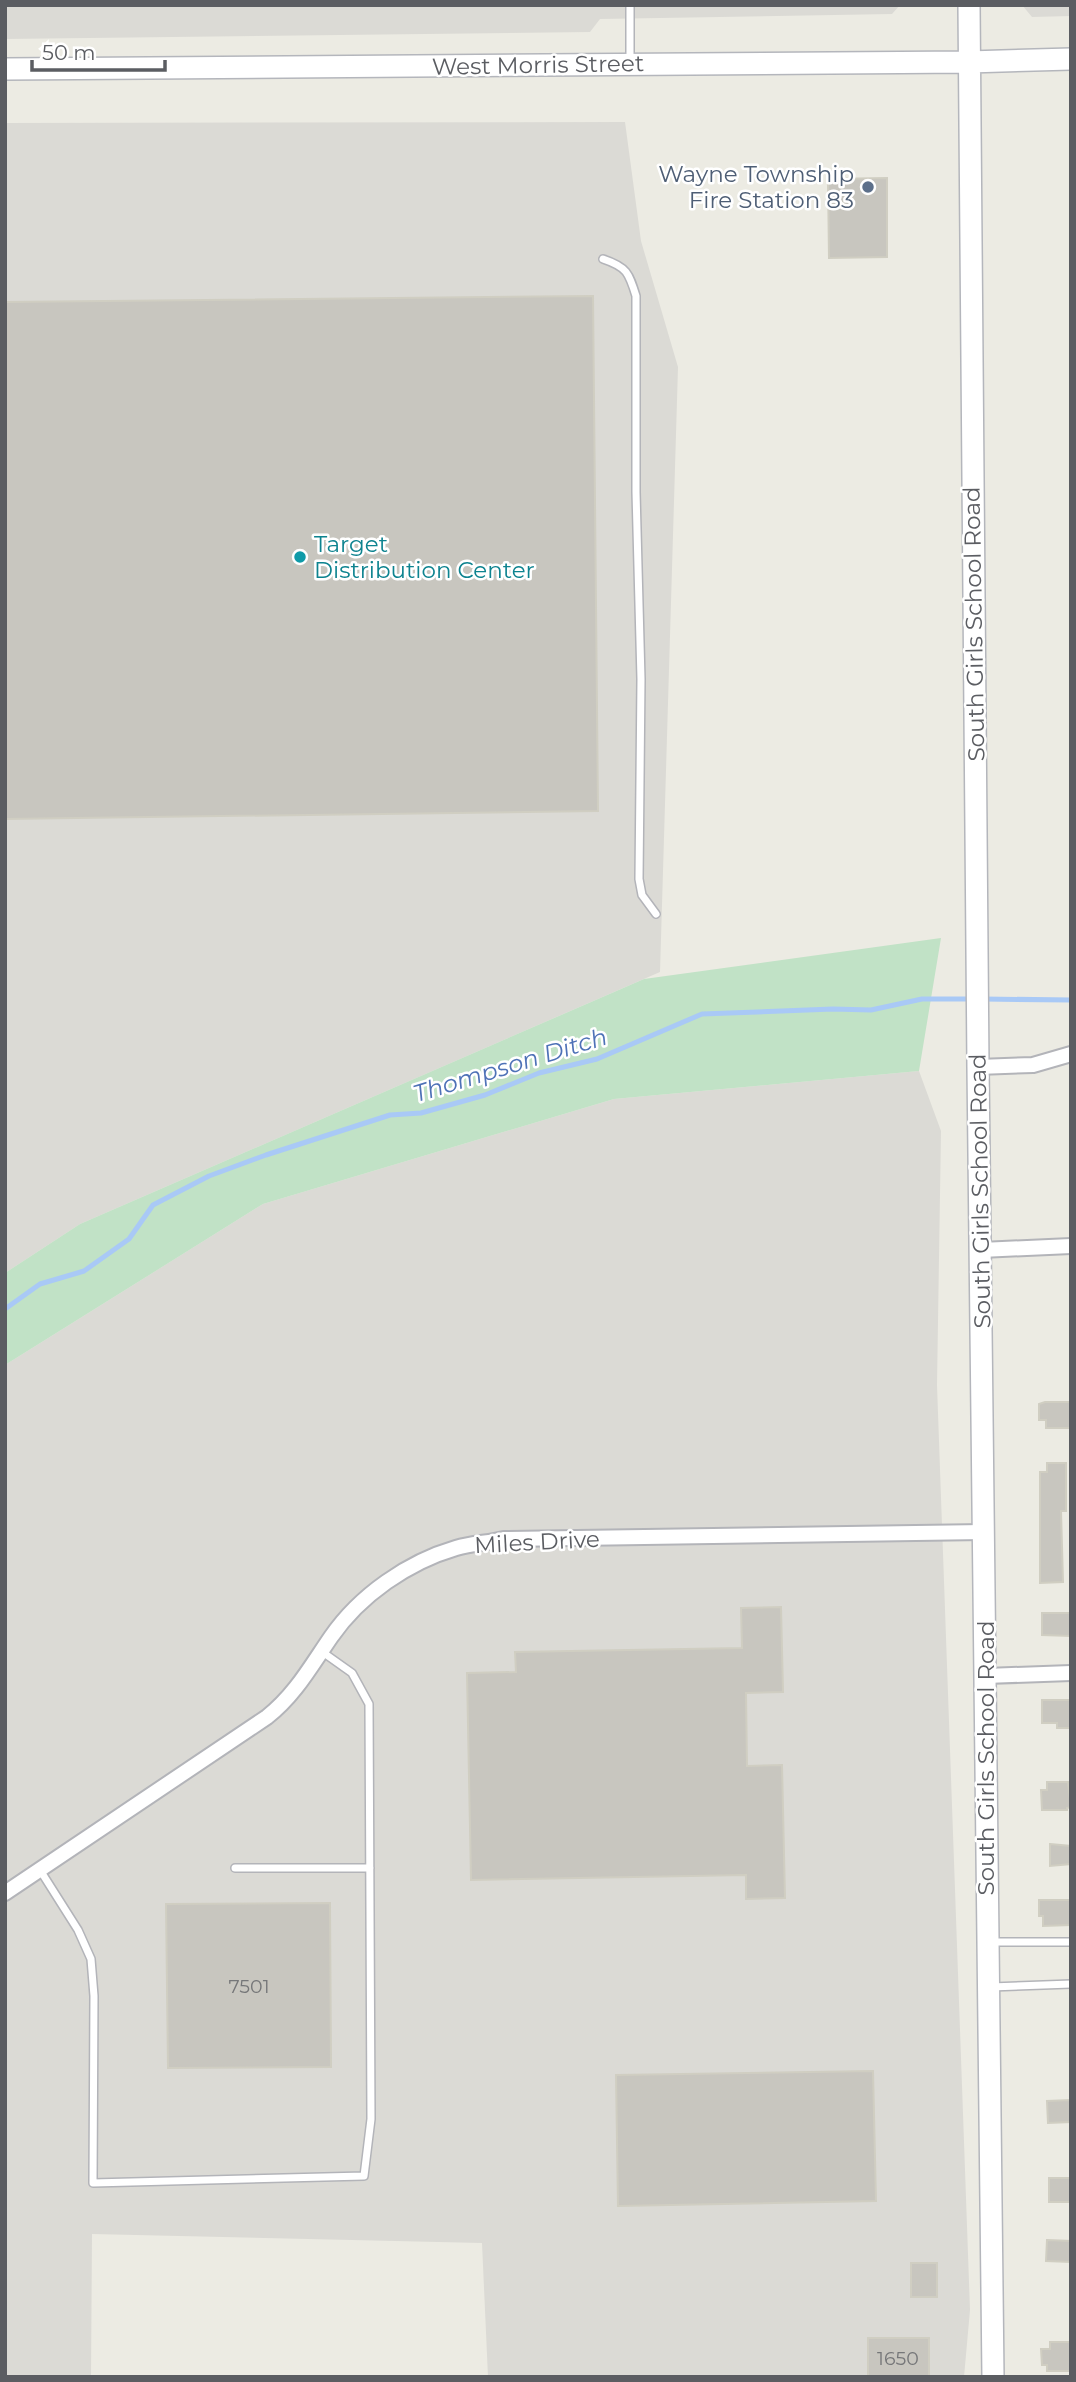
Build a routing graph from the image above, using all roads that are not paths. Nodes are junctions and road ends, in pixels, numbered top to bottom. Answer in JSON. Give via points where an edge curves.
{"nodes":[{"id":1,"x":630,"y":5,"type":"edge"},
{"id":2,"x":969,"y":5,"type":"edge"},
{"id":3,"x":1071,"y":59,"type":"edge"},
{"id":4,"x":969,"y":62,"type":"junction"},
{"id":5,"x":631,"y":63,"type":"junction"},
{"id":6,"x":5,"y":69,"type":"edge"},
{"id":7,"x":603,"y":259,"type":"dead end"},
{"id":8,"x":656,"y":914,"type":"dead end"},
{"id":9,"x":1071,"y":1054,"type":"edge"},
{"id":10,"x":978,"y":1067,"type":"junction"},
{"id":11,"x":1071,"y":1247,"type":"edge"},
{"id":12,"x":981,"y":1250,"type":"junction"},
{"id":13,"x":984,"y":1532,"type":"junction"},
{"id":14,"x":321,"y":1651,"type":"junction"},
{"id":15,"x":1071,"y":1673,"type":"edge"},
{"id":16,"x":986,"y":1676,"type":"junction"},
{"id":17,"x":234,"y":1868,"type":"dead end"},
{"id":18,"x":370,"y":1868,"type":"junction"},
{"id":19,"x":40,"y":1870,"type":"junction"},
{"id":20,"x":5,"y":1893,"type":"edge"},
{"id":21,"x":987,"y":1942,"type":"junction"},
{"id":22,"x":1071,"y":1942,"type":"edge"},
{"id":23,"x":1071,"y":1984,"type":"edge"},
{"id":24,"x":988,"y":1987,"type":"junction"},
{"id":25,"x":993,"y":2377,"type":"edge"}],
"edges":[{"from":1,"to":5,"type":"lane"},
{"from":2,"to":4,"type":"main road","name":"South Girls School Road"},
{"from":3,"to":4,"type":"main road","name":"West Morris Street"},
{"from":4,"to":5,"type":"main road","name":"West Morris Street"},
{"from":4,"to":10,"type":"main road","name":"South Girls School Road"},
{"from":5,"to":6,"type":"main road","name":"West Morris Street"},
{"from":7,"to":8,"type":"lane","via":[[630,275],[636,296],[639,879],[642,895]]},
{"from":9,"to":10,"type":"street","via":[[1033,1065]]},
{"from":10,"to":12,"type":"main road","name":"South Girls School Road"},
{"from":11,"to":12,"type":"street"},
{"from":12,"to":13,"type":"main road","name":"South Girls School Road"},
{"from":13,"to":14,"type":"street","name":"Miles Drive","via":[[476,1543],[436,1555],[391,1578],[358,1605]]},
{"from":13,"to":16,"type":"main road","name":"South Girls School Road"},
{"from":14,"to":18,"type":"lane","via":[[352,1673],[369,1704]]},
{"from":14,"to":19,"type":"street","name":"Miles Drive","via":[[298,1687],[268,1717]]},
{"from":15,"to":16,"type":"street"},
{"from":16,"to":21,"type":"main road","name":"South Girls School Road"},
{"from":17,"to":18,"type":"lane"},
{"from":18,"to":19,"type":"lane","via":[[371,2119],[363,2176],[93,2183],[91,1959]]},
{"from":19,"to":20,"type":"street","name":"Miles Drive"},
{"from":21,"to":22,"type":"lane"},
{"from":21,"to":24,"type":"main road","name":"South Girls School Road"},
{"from":23,"to":24,"type":"lane"},
{"from":24,"to":25,"type":"main road","name":"South Girls School Road"}]}
